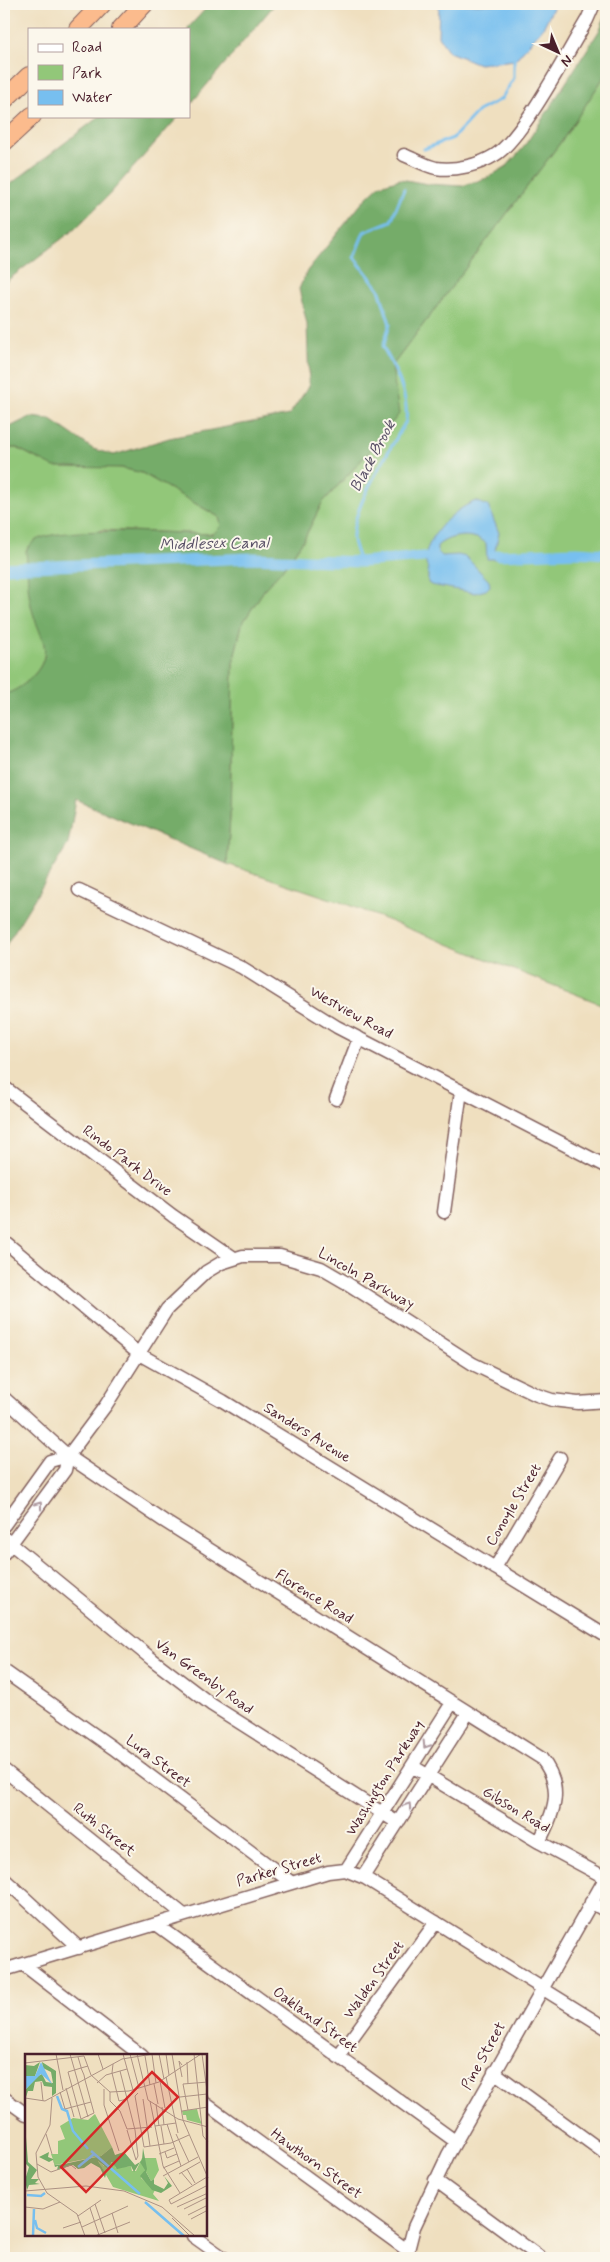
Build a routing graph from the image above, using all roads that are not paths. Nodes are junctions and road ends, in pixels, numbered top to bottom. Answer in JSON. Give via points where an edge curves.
{"nodes":[{"id":1,"x":102,"y":4,"type":"edge"},
{"id":2,"x":144,"y":4,"type":"edge"},
{"id":3,"x":594,"y":4,"type":"edge"},
{"id":4,"x":79,"y":28,"type":"edge"},
{"id":5,"x":122,"y":28,"type":"edge"},
{"id":6,"x":28,"y":77,"type":"edge"},
{"id":7,"x":4,"y":100,"type":"edge"},
{"id":8,"x":30,"y":118,"type":"edge"},
{"id":9,"x":4,"y":142,"type":"edge"},
{"id":10,"x":404,"y":155,"type":"dead end"},
{"id":11,"x":79,"y":890,"type":"dead end"},
{"id":12,"x":359,"y":1038,"type":"junction"},
{"id":13,"x":4,"y":1086,"type":"edge"},
{"id":14,"x":461,"y":1091,"type":"junction"},
{"id":15,"x":336,"y":1099,"type":"dead end"},
{"id":16,"x":606,"y":1166,"type":"edge"},
{"id":17,"x":444,"y":1212,"type":"dead end"},
{"id":18,"x":4,"y":1241,"type":"edge"},
{"id":19,"x":234,"y":1258,"type":"junction"},
{"id":20,"x":138,"y":1354,"type":"junction"},
{"id":21,"x":4,"y":1398,"type":"edge"},
{"id":22,"x":606,"y":1401,"type":"edge"},
{"id":23,"x":68,"y":1456,"type":"junction"},
{"id":24,"x":560,"y":1458,"type":"dead end"},
{"id":25,"x":4,"y":1525,"type":"edge"},
{"id":26,"x":6,"y":1545,"type":"edge"},
{"id":27,"x":495,"y":1568,"type":"junction"},
{"id":28,"x":606,"y":1634,"type":"edge"},
{"id":29,"x":4,"y":1671,"type":"edge"},
{"id":30,"x":452,"y":1703,"type":"junction"},
{"id":31,"x":468,"y":1713,"type":"junction"},
{"id":32,"x":412,"y":1766,"type":"junction"},
{"id":33,"x":4,"y":1770,"type":"edge"},
{"id":34,"x":428,"y":1776,"type":"junction"},
{"id":35,"x":382,"y":1813,"type":"junction"},
{"id":36,"x":398,"y":1822,"type":"junction"},
{"id":37,"x":539,"y":1842,"type":"junction"},
{"id":38,"x":346,"y":1870,"type":"junction"},
{"id":39,"x":363,"y":1877,"type":"junction"},
{"id":40,"x":606,"y":1878,"type":"edge"},
{"id":41,"x":4,"y":1879,"type":"edge"},
{"id":42,"x":292,"y":1883,"type":"junction"},
{"id":43,"x":591,"y":1902,"type":"junction"},
{"id":44,"x":606,"y":1912,"type":"edge"},
{"id":45,"x":184,"y":1915,"type":"junction"},
{"id":46,"x":436,"y":1922,"type":"junction"},
{"id":47,"x":156,"y":1924,"type":"junction"},
{"id":48,"x":79,"y":1948,"type":"junction"},
{"id":49,"x":24,"y":1965,"type":"junction"},
{"id":50,"x":4,"y":1970,"type":"edge"},
{"id":51,"x":542,"y":1987,"type":"junction"},
{"id":52,"x":606,"y":2028,"type":"edge"},
{"id":53,"x":139,"y":2054,"type":"edge"},
{"id":54,"x":338,"y":2057,"type":"junction"},
{"id":55,"x":494,"y":2072,"type":"junction"},
{"id":56,"x":4,"y":2098,"type":"edge"},
{"id":57,"x":208,"y":2106,"type":"edge"},
{"id":58,"x":25,"y":2113,"type":"edge"},
{"id":59,"x":455,"y":2141,"type":"junction"},
{"id":60,"x":606,"y":2154,"type":"edge"},
{"id":61,"x":436,"y":2180,"type":"junction"},
{"id":62,"x":194,"y":2237,"type":"edge"},
{"id":63,"x":406,"y":2254,"type":"edge"},
{"id":64,"x":224,"y":2258,"type":"edge"},
{"id":65,"x":541,"y":2258,"type":"edge"}],
"edges":[{"from":1,"to":4,"type":"highway"},
{"from":2,"to":5,"type":"highway"},
{"from":3,"to":10,"type":"street","via":[[526,120],[496,154],[461,167],[436,168]]},
{"from":6,"to":7,"type":"highway"},
{"from":8,"to":9,"type":"highway"},
{"from":11,"to":12,"type":"street","name":"Westview Road","via":[[241,967]]},
{"from":12,"to":14,"type":"street","name":"Westview Road"},
{"from":12,"to":15,"type":"street"},
{"from":13,"to":19,"type":"street","name":"Rindo Park Drive","via":[[173,1216]]},
{"from":14,"to":16,"type":"street","name":"Westview Road"},
{"from":14,"to":17,"type":"street"},
{"from":18,"to":20,"type":"street","name":"Sanders Avenue"},
{"from":19,"to":20,"type":"street","name":"Lincoln Parkway","via":[[206,1272],[185,1290],[162,1316]]},
{"from":19,"to":22,"type":"street","name":"Lincoln Parkway","via":[[280,1256],[308,1263],[345,1282],[473,1364],[522,1389],[565,1402]]},
{"from":20,"to":23,"type":"street","name":"Lincoln Parkway"},
{"from":20,"to":27,"type":"street","name":"Sanders Avenue","via":[[223,1401]]},
{"from":21,"to":23,"type":"street","name":"Florence Road"},
{"from":23,"to":25,"type":"street","name":"Lincoln Parkway","via":[[50,1461]]},
{"from":26,"to":23,"type":"street","name":"Lincoln Parkway","one_way":true,"via":[[65,1470]]},
{"from":23,"to":30,"type":"street","name":"Florence Road","via":[[164,1522]]},
{"from":24,"to":27,"type":"street","name":"Conoyle Street"},
{"from":26,"to":35,"type":"street","name":"Van Greenby Road","via":[[190,1689]]},
{"from":27,"to":28,"type":"street","name":"Sanders Avenue"},
{"from":29,"to":42,"type":"street","name":"Lura Street","via":[[113,1748]]},
{"from":30,"to":31,"type":"street","name":"Florence Road"},
{"from":30,"to":32,"type":"street","name":"Washington Parkway","one_way":true},
{"from":31,"to":34,"type":"street"},
{"from":31,"to":37,"type":"street","name":"Florence Road","via":[[532,1751],[549,1767],[555,1799],[550,1820]]},
{"from":32,"to":34,"type":"street","name":"Gibson Road"},
{"from":32,"to":35,"type":"street","name":"Washington Parkway"},
{"from":33,"to":45,"type":"street","name":"Ruth Street"},
{"from":36,"to":34,"type":"street","one_way":true},
{"from":34,"to":37,"type":"street","name":"Gibson Road"},
{"from":35,"to":36,"type":"street","name":"Van Greenby Road"},
{"from":35,"to":38,"type":"street","name":"Washington Parkway"},
{"from":36,"to":39,"type":"street"},
{"from":37,"to":40,"type":"street","name":"Gibson Road"},
{"from":38,"to":39,"type":"street","name":"Parker Street"},
{"from":38,"to":42,"type":"street","name":"Parker Street"},
{"from":39,"to":46,"type":"street","name":"Parker Street"},
{"from":40,"to":43,"type":"street","name":"Pine Street"},
{"from":41,"to":48,"type":"street"},
{"from":42,"to":45,"type":"street","name":"Parker Street"},
{"from":43,"to":44,"type":"street"},
{"from":43,"to":51,"type":"street","name":"Pine Street"},
{"from":45,"to":47,"type":"street","name":"Parker Street"},
{"from":46,"to":51,"type":"street","name":"Parker Street"},
{"from":46,"to":54,"type":"street","name":"Walden Street"},
{"from":47,"to":48,"type":"street","name":"Parker Street"},
{"from":47,"to":54,"type":"street","name":"Oakland Street"},
{"from":48,"to":49,"type":"street","name":"Parker Street"},
{"from":49,"to":50,"type":"street","name":"Parker Street"},
{"from":49,"to":53,"type":"street"},
{"from":51,"to":52,"type":"street","name":"Parker Street"},
{"from":51,"to":55,"type":"street","name":"Pine Street"},
{"from":54,"to":59,"type":"street","name":"Oakland Street"},
{"from":55,"to":59,"type":"street","name":"Pine Street"},
{"from":55,"to":60,"type":"street"},
{"from":56,"to":58,"type":"street"},
{"from":57,"to":63,"type":"street","name":"Hawthorn Street"},
{"from":59,"to":61,"type":"street","name":"Pine Street"},
{"from":61,"to":63,"type":"street","name":"Pine Street","via":[[417,2220]]},
{"from":61,"to":65,"type":"street"},
{"from":62,"to":64,"type":"street"}]}
